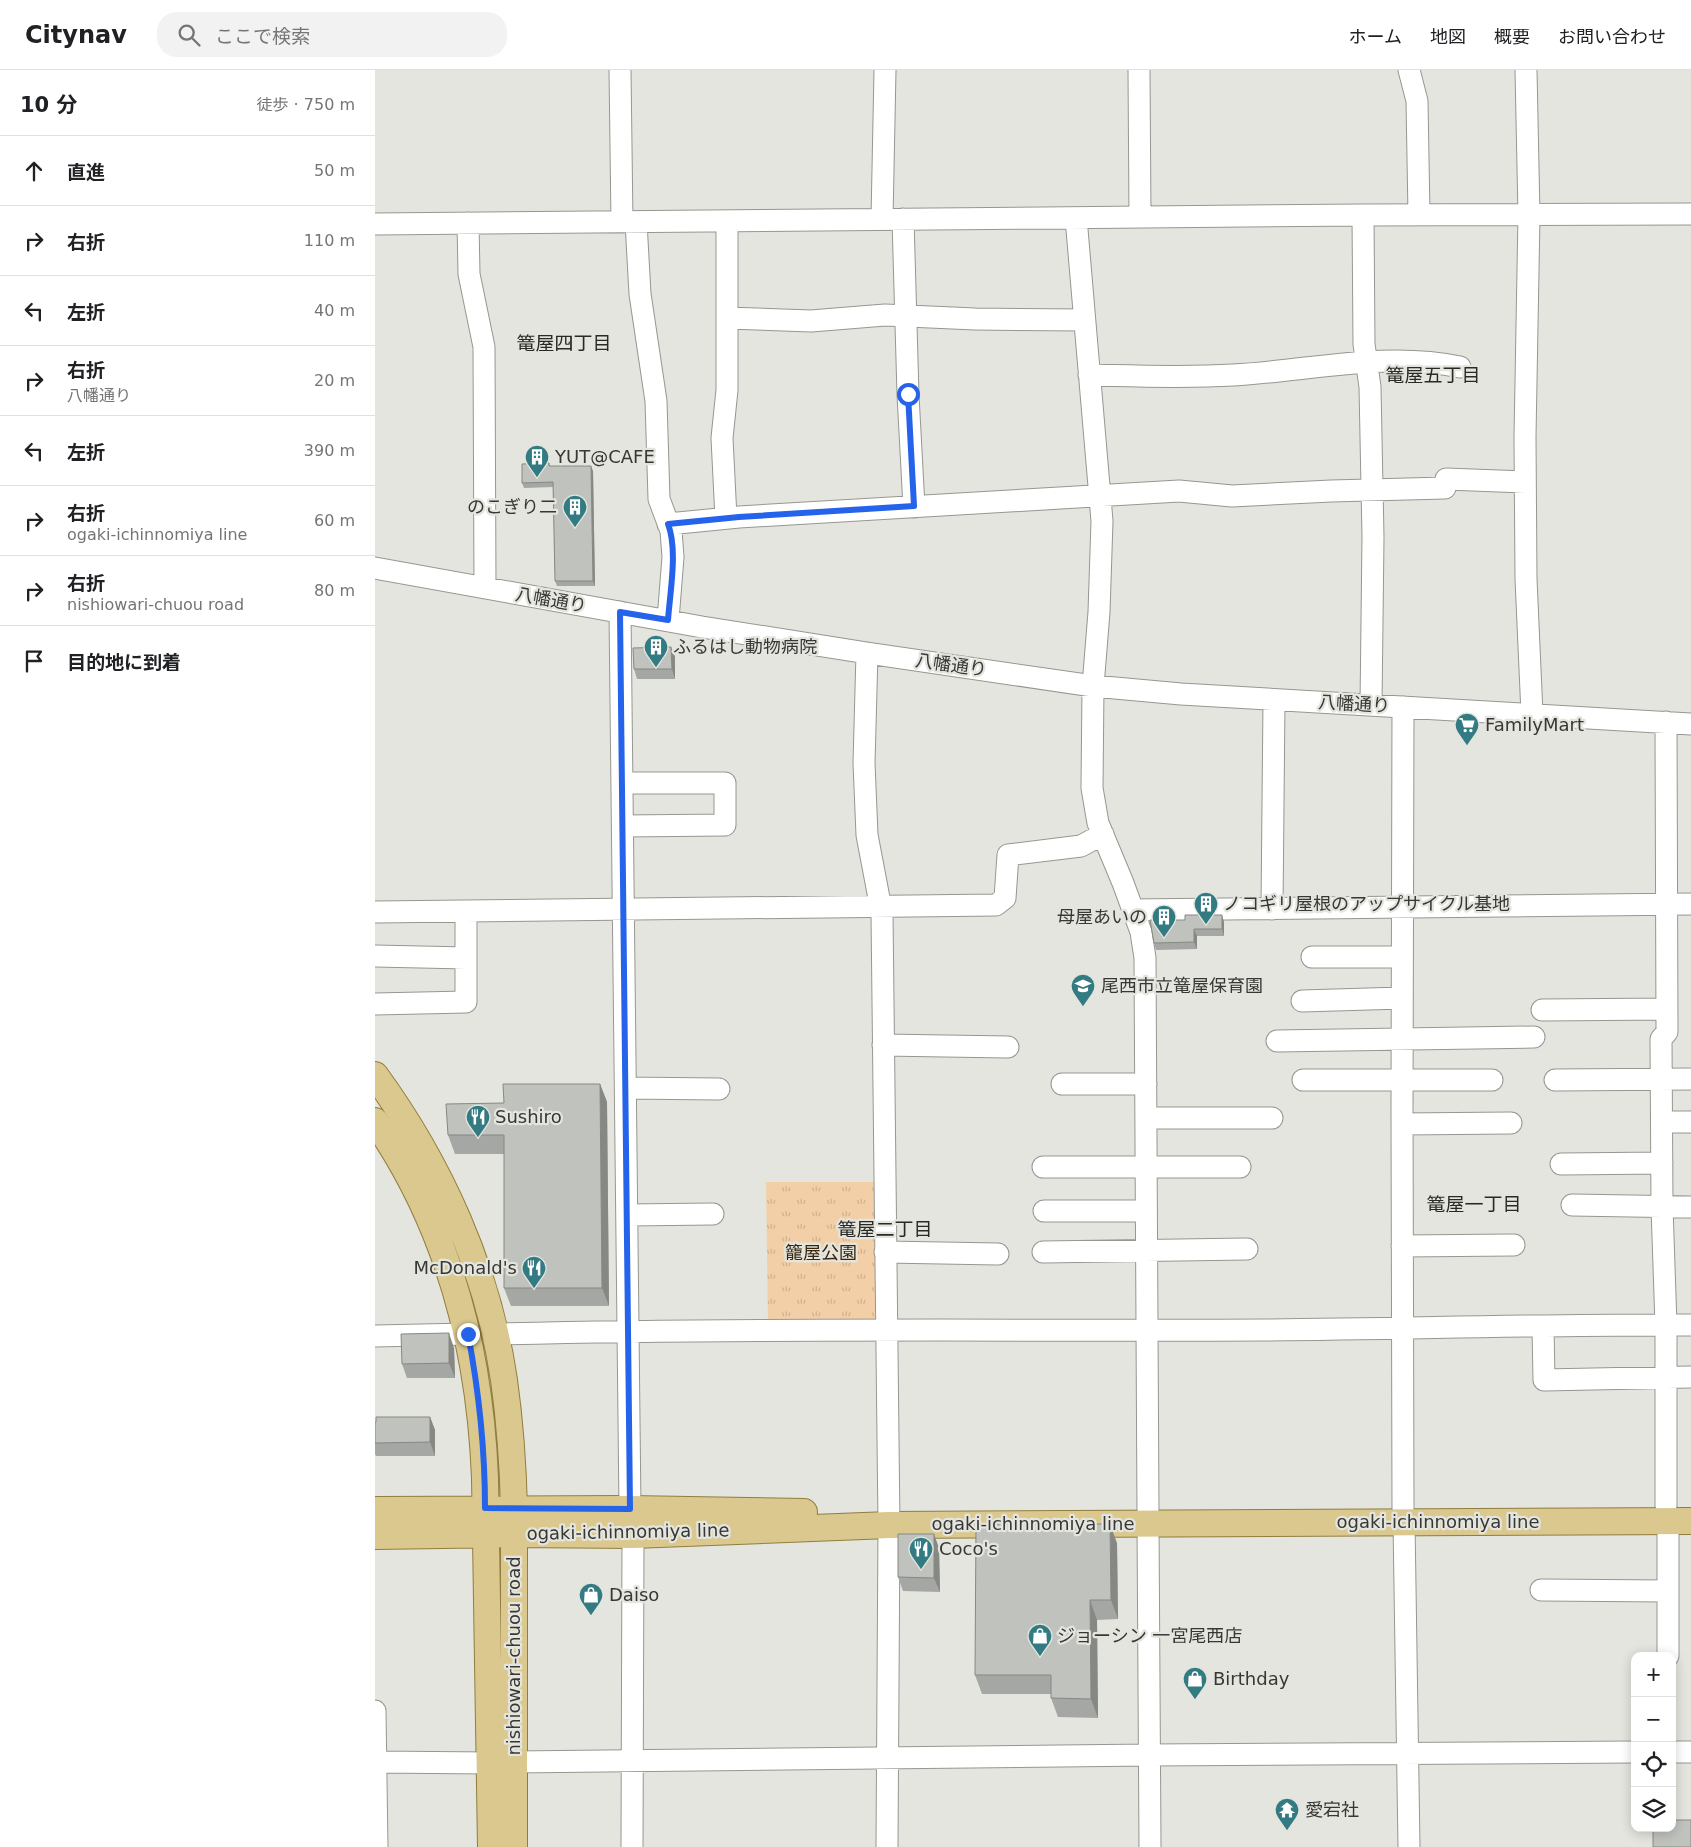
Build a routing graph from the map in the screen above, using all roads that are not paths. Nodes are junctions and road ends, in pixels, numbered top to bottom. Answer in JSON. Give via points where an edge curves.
{"nodes":[{"id":1,"x":620,"y":70,"type":"edge"},
{"id":2,"x":885,"y":70,"type":"edge"},
{"id":3,"x":1139,"y":70,"type":"edge"},
{"id":4,"x":1409,"y":70,"type":"edge"},
{"id":5,"x":1526,"y":70,"type":"edge"},
{"id":6,"x":1691,"y":214,"type":"edge"},
{"id":7,"x":1363,"y":215,"type":"junction"},
{"id":8,"x":1419,"y":215,"type":"junction"},
{"id":9,"x":1529,"y":215,"type":"junction"},
{"id":10,"x":1140,"y":217,"type":"junction"},
{"id":11,"x":1075,"y":218,"type":"junction"},
{"id":12,"x":882,"y":219,"type":"junction"},
{"id":13,"x":903,"y":219,"type":"junction"},
{"id":14,"x":727,"y":221,"type":"junction"},
{"id":15,"x":629,"y":222,"type":"junction"},
{"id":16,"x":468,"y":223,"type":"junction"},
{"id":17,"x":375,"y":224,"type":"edge"},
{"id":18,"x":906,"y":316,"type":"junction"},
{"id":19,"x":727,"y":318,"type":"junction"},
{"id":20,"x":1084,"y":320,"type":"junction"},
{"id":21,"x":1366,"y":361,"type":"junction"},
{"id":22,"x":1460,"y":367,"type":"dead end"},
{"id":23,"x":1089,"y":375,"type":"junction"},
{"id":24,"x":1525,"y":482,"type":"junction"},
{"id":25,"x":1372,"y":490,"type":"junction"},
{"id":26,"x":1099,"y":496,"type":"junction"},
{"id":27,"x":914,"y":506,"type":"junction"},
{"id":28,"x":726,"y":518,"type":"junction"},
{"id":29,"x":668,"y":524,"type":"junction"},
{"id":30,"x":375,"y":568,"type":"edge"},
{"id":31,"x":485,"y":588,"type":"junction"},
{"id":32,"x":620,"y":612,"type":"junction"},
{"id":33,"x":668,"y":620,"type":"junction"},
{"id":34,"x":867,"y":653,"type":"junction"},
{"id":35,"x":1093,"y":686,"type":"junction"},
{"id":36,"x":1274,"y":700,"type":"junction"},
{"id":37,"x":1371,"y":705,"type":"junction"},
{"id":38,"x":1403,"y":707,"type":"junction"},
{"id":39,"x":1532,"y":714,"type":"junction"},
{"id":40,"x":1666,"y":722,"type":"junction"},
{"id":41,"x":1691,"y":724,"type":"edge"},
{"id":42,"x":623,"y":783,"type":"junction"},
{"id":43,"x":623,"y":826,"type":"junction"},
{"id":44,"x":1103,"y":834,"type":"junction"},
{"id":45,"x":1691,"y":904,"type":"edge"},
{"id":46,"x":1666,"y":905,"type":"junction"},
{"id":47,"x":881,"y":906,"type":"junction"},
{"id":48,"x":1403,"y":908,"type":"junction"},
{"id":49,"x":624,"y":909,"type":"junction"},
{"id":50,"x":1272,"y":909,"type":"junction"},
{"id":51,"x":1133,"y":910,"type":"junction"},
{"id":52,"x":466,"y":911,"type":"junction"},
{"id":53,"x":375,"y":912,"type":"edge"},
{"id":54,"x":375,"y":956,"type":"edge"},
{"id":55,"x":1312,"y":957,"type":"dead end"},
{"id":56,"x":1402,"y":957,"type":"junction"},
{"id":57,"x":466,"y":958,"type":"junction"},
{"id":58,"x":1402,"y":998,"type":"junction"},
{"id":59,"x":1303,"y":1001,"type":"dead end"},
{"id":60,"x":375,"y":1004,"type":"edge"},
{"id":61,"x":1667,"y":1009,"type":"junction"},
{"id":62,"x":1542,"y":1010,"type":"dead end"},
{"id":63,"x":1534,"y":1037,"type":"dead end"},
{"id":64,"x":1402,"y":1039,"type":"junction"},
{"id":65,"x":1277,"y":1041,"type":"dead end"},
{"id":66,"x":883,"y":1046,"type":"junction"},
{"id":67,"x":1008,"y":1047,"type":"dead end"},
{"id":68,"x":375,"y":1075,"type":"edge"},
{"id":69,"x":1661,"y":1079,"type":"junction"},
{"id":70,"x":1691,"y":1079,"type":"edge"},
{"id":71,"x":1303,"y":1080,"type":"dead end"},
{"id":72,"x":1492,"y":1080,"type":"dead end"},
{"id":73,"x":1555,"y":1080,"type":"dead end"},
{"id":74,"x":1402,"y":1081,"type":"junction"},
{"id":75,"x":1062,"y":1084,"type":"dead end"},
{"id":76,"x":1146,"y":1084,"type":"junction"},
{"id":77,"x":626,"y":1088,"type":"junction"},
{"id":78,"x":719,"y":1089,"type":"dead end"},
{"id":79,"x":1146,"y":1118,"type":"junction"},
{"id":80,"x":1272,"y":1118,"type":"dead end"},
{"id":81,"x":1662,"y":1122,"type":"junction"},
{"id":82,"x":1691,"y":1122,"type":"edge"},
{"id":83,"x":1511,"y":1123,"type":"dead end"},
{"id":84,"x":1402,"y":1124,"type":"junction"},
{"id":85,"x":376,"y":1125,"type":"edge"},
{"id":86,"x":1662,"y":1163,"type":"junction"},
{"id":87,"x":1561,"y":1164,"type":"dead end"},
{"id":88,"x":1043,"y":1167,"type":"dead end"},
{"id":89,"x":1146,"y":1167,"type":"junction"},
{"id":90,"x":1240,"y":1167,"type":"dead end"},
{"id":91,"x":1572,"y":1205,"type":"dead end"},
{"id":92,"x":1663,"y":1206,"type":"junction"},
{"id":93,"x":1691,"y":1207,"type":"edge"},
{"id":94,"x":1044,"y":1211,"type":"dead end"},
{"id":95,"x":1146,"y":1211,"type":"junction"},
{"id":96,"x":713,"y":1214,"type":"dead end"},
{"id":97,"x":628,"y":1215,"type":"junction"},
{"id":98,"x":1514,"y":1245,"type":"dead end"},
{"id":99,"x":1402,"y":1246,"type":"junction"},
{"id":100,"x":1247,"y":1249,"type":"dead end"},
{"id":101,"x":1146,"y":1250,"type":"junction"},
{"id":102,"x":885,"y":1252,"type":"junction"},
{"id":103,"x":1043,"y":1252,"type":"dead end"},
{"id":104,"x":998,"y":1254,"type":"dead end"},
{"id":105,"x":1666,"y":1325,"type":"junction"},
{"id":106,"x":1691,"y":1325,"type":"edge"},
{"id":107,"x":1543,"y":1326,"type":"junction"},
{"id":108,"x":1402,"y":1329,"type":"junction"},
{"id":109,"x":886,"y":1330,"type":"junction"},
{"id":110,"x":1147,"y":1330,"type":"junction"},
{"id":111,"x":629,"y":1332,"type":"junction"},
{"id":112,"x":468,"y":1334,"type":"junction"},
{"id":113,"x":495,"y":1334,"type":"junction"},
{"id":114,"x":375,"y":1336,"type":"edge"},
{"id":115,"x":1666,"y":1377,"type":"junction"},
{"id":116,"x":1691,"y":1377,"type":"edge"},
{"id":117,"x":485,"y":1508,"type":"junction"},
{"id":118,"x":630,"y":1509,"type":"junction"},
{"id":119,"x":375,"y":1510,"type":"edge"},
{"id":120,"x":1679,"y":1514,"type":"edge"},
{"id":121,"x":1404,"y":1516,"type":"junction"},
{"id":122,"x":1148,"y":1517,"type":"junction"},
{"id":123,"x":888,"y":1519,"type":"junction"},
{"id":124,"x":514,"y":1521,"type":"junction"},
{"id":125,"x":486,"y":1534,"type":"junction"},
{"id":126,"x":633,"y":1535,"type":"junction"},
{"id":127,"x":375,"y":1536,"type":"edge"},
{"id":128,"x":1541,"y":1590,"type":"dead end"},
{"id":129,"x":1667,"y":1591,"type":"junction"},
{"id":130,"x":1668,"y":1652,"type":"edge"},
{"id":131,"x":375,"y":1711,"type":"edge"},
{"id":132,"x":1631,"y":1752,"type":"edge"},
{"id":133,"x":1676,"y":1752,"type":"edge"},
{"id":134,"x":1691,"y":1752,"type":"edge"},
{"id":135,"x":1407,"y":1753,"type":"junction"},
{"id":136,"x":1149,"y":1755,"type":"junction"},
{"id":137,"x":887,"y":1758,"type":"junction"},
{"id":138,"x":631,"y":1760,"type":"junction"},
{"id":139,"x":376,"y":1762,"type":"edge"},
{"id":140,"x":502,"y":1762,"type":"junction"},
{"id":141,"x":377,"y":1847,"type":"edge"},
{"id":142,"x":491,"y":1847,"type":"edge"},
{"id":143,"x":514,"y":1847,"type":"edge"},
{"id":144,"x":632,"y":1847,"type":"edge"},
{"id":145,"x":887,"y":1847,"type":"edge"},
{"id":146,"x":1150,"y":1847,"type":"edge"},
{"id":147,"x":1409,"y":1847,"type":"edge"}],
"edges":[{"from":1,"to":15,"type":"street"},
{"from":2,"to":12,"type":"street"},
{"from":3,"to":10,"type":"street"},
{"from":4,"to":8,"type":"street","via":[[1417,101]]},
{"from":5,"to":9,"type":"street"},
{"from":6,"to":9,"type":"street"},
{"from":7,"to":8,"type":"street"},
{"from":7,"to":10,"type":"street"},
{"from":7,"to":21,"type":"street"},
{"from":8,"to":9,"type":"street"},
{"from":9,"to":24,"type":"street"},
{"from":10,"to":11,"type":"street"},
{"from":11,"to":13,"type":"street"},
{"from":11,"to":20,"type":"street"},
{"from":12,"to":13,"type":"street"},
{"from":12,"to":14,"type":"street"},
{"from":13,"to":18,"type":"street"},
{"from":14,"to":15,"type":"street"},
{"from":14,"to":19,"type":"street"},
{"from":15,"to":16,"type":"street"},
{"from":15,"to":29,"type":"street","via":[[656,401],[659,499]]},
{"from":16,"to":17,"type":"street"},
{"from":16,"to":31,"type":"street","via":[[469,274],[484,347]]},
{"from":18,"to":19,"type":"street","via":[[811,321]]},
{"from":18,"to":20,"type":"street"},
{"from":18,"to":27,"type":"street"},
{"from":19,"to":28,"type":"street","via":[[727,390],[722,438]]},
{"from":20,"to":23,"type":"street"},
{"from":21,"to":22,"type":"street","via":[[1435,362]]},
{"from":21,"to":23,"type":"street","via":[[1234,375]]},
{"from":21,"to":25,"type":"street","via":[[1370,387]]},
{"from":23,"to":26,"type":"street"},
{"from":24,"to":25,"type":"street","via":[[1445,479],[1445,488]]},
{"from":24,"to":39,"type":"street"},
{"from":25,"to":26,"type":"street","via":[[1232,496],[1179,490]]},
{"from":25,"to":37,"type":"street"},
{"from":26,"to":27,"type":"street"},
{"from":26,"to":35,"type":"street","via":[[1102,521]]},
{"from":27,"to":28,"type":"street"},
{"from":28,"to":29,"type":"street"},
{"from":29,"to":33,"type":"street","via":[[673,556]]},
{"from":30,"to":31,"type":"street","name":"八幡通り"},
{"from":31,"to":32,"type":"street","name":"八幡通り"},
{"from":32,"to":33,"type":"street","name":"八幡通り"},
{"from":32,"to":42,"type":"street"},
{"from":33,"to":34,"type":"street","name":"八幡通り"},
{"from":34,"to":35,"type":"street","name":"八幡通り"},
{"from":34,"to":47,"type":"street","via":[[864,763],[867,835]]},
{"from":35,"to":36,"type":"street","name":"八幡通り"},
{"from":35,"to":44,"type":"street","via":[[1092,788]]},
{"from":36,"to":37,"type":"street","name":"八幡通り"},
{"from":36,"to":50,"type":"street"},
{"from":37,"to":38,"type":"street","name":"八幡通り"},
{"from":38,"to":39,"type":"street","name":"八幡通り"},
{"from":38,"to":48,"type":"street"},
{"from":39,"to":40,"type":"street","name":"八幡通り"},
{"from":40,"to":41,"type":"street","name":"八幡通り"},
{"from":40,"to":46,"type":"street"},
{"from":42,"to":43,"type":"street"},
{"from":42,"to":43,"type":"street","via":[[725,783],[725,824]]},
{"from":43,"to":49,"type":"street"},
{"from":44,"to":47,"type":"street","via":[[1081,846],[1008,855],[1005,898],[996,905]]},
{"from":44,"to":51,"type":"street"},
{"from":45,"to":46,"type":"street"},
{"from":46,"to":48,"type":"street"},
{"from":46,"to":61,"type":"street"},
{"from":47,"to":49,"type":"street"},
{"from":47,"to":66,"type":"street"},
{"from":48,"to":50,"type":"street"},
{"from":48,"to":56,"type":"street"},
{"from":49,"to":52,"type":"street"},
{"from":49,"to":77,"type":"street"},
{"from":50,"to":51,"type":"street"},
{"from":51,"to":76,"type":"street","via":[[1145,958]]},
{"from":52,"to":53,"type":"street"},
{"from":52,"to":57,"type":"street"},
{"from":54,"to":57,"type":"street"},
{"from":55,"to":56,"type":"street"},
{"from":56,"to":58,"type":"street"},
{"from":57,"to":60,"type":"street","via":[[466,1002]]},
{"from":58,"to":59,"type":"street"},
{"from":58,"to":64,"type":"street"},
{"from":61,"to":62,"type":"street"},
{"from":61,"to":69,"type":"street","via":[[1667,1032],[1661,1039]]},
{"from":63,"to":64,"type":"street"},
{"from":64,"to":65,"type":"street"},
{"from":64,"to":74,"type":"street"},
{"from":66,"to":67,"type":"street"},
{"from":66,"to":102,"type":"street"},
{"from":68,"to":113,"type":"main road","name":"nishiowari-chuou road","via":[[413,1131],[449,1200],[479,1279]]},
{"from":69,"to":70,"type":"street"},
{"from":69,"to":73,"type":"street"},
{"from":69,"to":81,"type":"street"},
{"from":71,"to":74,"type":"street"},
{"from":72,"to":74,"type":"street"},
{"from":74,"to":84,"type":"street"},
{"from":75,"to":76,"type":"street"},
{"from":76,"to":79,"type":"street"},
{"from":77,"to":78,"type":"street"},
{"from":77,"to":97,"type":"street"},
{"from":79,"to":80,"type":"street"},
{"from":79,"to":89,"type":"street"},
{"from":81,"to":82,"type":"street"},
{"from":81,"to":86,"type":"street"},
{"from":83,"to":84,"type":"street"},
{"from":84,"to":99,"type":"street"},
{"from":85,"to":112,"type":"main road","name":"nishiowari-chuou road","via":[[408,1173],[425,1208],[455,1288]]},
{"from":86,"to":87,"type":"street"},
{"from":86,"to":92,"type":"street"},
{"from":88,"to":89,"type":"street"},
{"from":89,"to":90,"type":"street"},
{"from":89,"to":95,"type":"street"},
{"from":91,"to":92,"type":"street"},
{"from":92,"to":93,"type":"street"},
{"from":92,"to":105,"type":"street"},
{"from":94,"to":95,"type":"street"},
{"from":95,"to":101,"type":"street"},
{"from":96,"to":97,"type":"street"},
{"from":97,"to":111,"type":"street"},
{"from":98,"to":99,"type":"street"},
{"from":99,"to":108,"type":"street"},
{"from":100,"to":101,"type":"street"},
{"from":101,"to":103,"type":"street"},
{"from":101,"to":110,"type":"street"},
{"from":102,"to":104,"type":"street"},
{"from":102,"to":109,"type":"street"},
{"from":105,"to":106,"type":"street"},
{"from":105,"to":107,"type":"street"},
{"from":105,"to":115,"type":"street"},
{"from":107,"to":108,"type":"street"},
{"from":107,"to":115,"type":"street","via":[[1544,1380]]},
{"from":108,"to":110,"type":"street"},
{"from":108,"to":121,"type":"street"},
{"from":109,"to":110,"type":"street"},
{"from":109,"to":111,"type":"street"},
{"from":109,"to":123,"type":"street"},
{"from":110,"to":122,"type":"street"},
{"from":111,"to":113,"type":"street"},
{"from":111,"to":118,"type":"street"},
{"from":112,"to":114,"type":"street"},
{"from":112,"to":117,"type":"main road","name":"nishiowari-chuou road","via":[[485,1459]]},
{"from":113,"to":124,"type":"main road","name":"nishiowari-chuou road","via":[[509,1426]]},
{"from":115,"to":116,"type":"street"},
{"from":115,"to":120,"type":"street"},
{"from":117,"to":119,"type":"main road","name":"ogaki-ichinnomiya line"},
{"from":117,"to":124,"type":"main road","name":"ogaki-ichinnomiya line"},
{"from":117,"to":125,"type":"main road","name":"nishiowari-chuou road"},
{"from":118,"to":123,"type":"main road","name":"ogaki-ichinnomiya line"},
{"from":118,"to":124,"type":"main road","name":"ogaki-ichinnomiya line"},
{"from":120,"to":121,"type":"main road","name":"ogaki-ichinnomiya line"},
{"from":120,"to":129,"type":"street"},
{"from":121,"to":122,"type":"main road","name":"ogaki-ichinnomiya line"},
{"from":121,"to":135,"type":"street"},
{"from":122,"to":123,"type":"main road","name":"ogaki-ichinnomiya line"},
{"from":122,"to":136,"type":"street"},
{"from":123,"to":126,"type":"main road","name":"ogaki-ichinnomiya line"},
{"from":123,"to":137,"type":"street"},
{"from":124,"to":125,"type":"main road","name":"ogaki-ichinnomiya line"},
{"from":124,"to":126,"type":"main road","name":"ogaki-ichinnomiya line"},
{"from":124,"to":140,"type":"main road","name":"nishiowari-chuou road"},
{"from":125,"to":127,"type":"main road","name":"ogaki-ichinnomiya line"},
{"from":125,"to":140,"type":"main road","name":"nishiowari-chuou road"},
{"from":126,"to":138,"type":"street"},
{"from":128,"to":129,"type":"street"},
{"from":129,"to":130,"type":"street"},
{"from":131,"to":139,"type":"street"},
{"from":132,"to":135,"type":"street"},
{"from":133,"to":134,"type":"street"},
{"from":135,"to":136,"type":"street"},
{"from":135,"to":147,"type":"street"},
{"from":136,"to":137,"type":"street"},
{"from":136,"to":146,"type":"street"},
{"from":137,"to":138,"type":"street"},
{"from":137,"to":145,"type":"street"},
{"from":138,"to":140,"type":"street"},
{"from":138,"to":144,"type":"street"},
{"from":139,"to":140,"type":"street"},
{"from":139,"to":141,"type":"street"},
{"from":140,"to":142,"type":"main road","name":"nishiowari-chuou road"},
{"from":140,"to":143,"type":"main road","name":"nishiowari-chuou road"}]}
